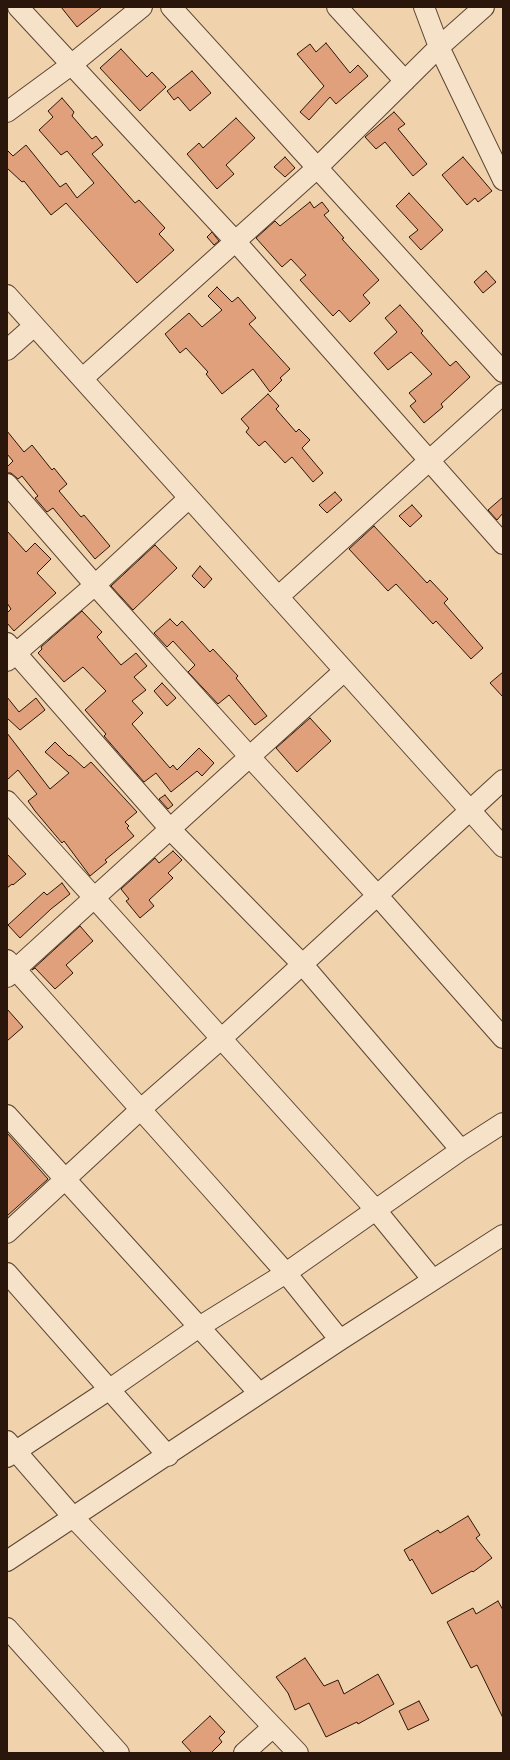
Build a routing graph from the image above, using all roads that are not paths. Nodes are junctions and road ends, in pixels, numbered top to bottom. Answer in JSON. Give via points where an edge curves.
{"nodes":[{"id":1,"x":18,"y":7,"type":"edge"},
{"id":2,"x":142,"y":7,"type":"edge"},
{"id":3,"x":171,"y":7,"type":"edge"},
{"id":4,"x":337,"y":7,"type":"edge"},
{"id":5,"x":424,"y":7,"type":"edge"},
{"id":6,"x":484,"y":7,"type":"edge"},
{"id":7,"x":439,"y":47,"type":"junction"},
{"id":8,"x":71,"y":65,"type":"junction"},
{"id":9,"x":405,"y":81,"type":"junction"},
{"id":10,"x":7,"y":112,"type":"edge"},
{"id":11,"x":317,"y":168,"type":"junction"},
{"id":12,"x":503,"y":180,"type":"edge"},
{"id":13,"x":236,"y":242,"type":"junction"},
{"id":14,"x":7,"y":295,"type":"edge"},
{"id":15,"x":34,"y":326,"type":"junction"},
{"id":16,"x":7,"y":350,"type":"edge"},
{"id":17,"x":503,"y":372,"type":"edge"},
{"id":18,"x":83,"y":378,"type":"junction"},
{"id":19,"x":503,"y":394,"type":"edge"},
{"id":20,"x":429,"y":460,"type":"junction"},
{"id":21,"x":7,"y":484,"type":"edge"},
{"id":22,"x":189,"y":498,"type":"junction"},
{"id":23,"x":503,"y":544,"type":"edge"},
{"id":24,"x":95,"y":585,"type":"junction"},
{"id":25,"x":278,"y":597,"type":"junction"},
{"id":26,"x":10,"y":653,"type":"edge"},
{"id":27,"x":344,"y":671,"type":"junction"},
{"id":28,"x":249,"y":756,"type":"junction"},
{"id":29,"x":503,"y":780,"type":"edge"},
{"id":30,"x":7,"y":801,"type":"edge"},
{"id":31,"x":469,"y":810,"type":"junction"},
{"id":32,"x":170,"y":829,"type":"junction"},
{"id":33,"x":503,"y":847,"type":"edge"},
{"id":34,"x":377,"y":895,"type":"junction"},
{"id":35,"x":92,"y":898,"type":"junction"},
{"id":36,"x":303,"y":965,"type":"junction"},
{"id":37,"x":10,"y":969,"type":"edge"},
{"id":38,"x":503,"y":1038,"type":"edge"},
{"id":39,"x":221,"y":1039,"type":"junction"},
{"id":40,"x":141,"y":1109,"type":"junction"},
{"id":41,"x":7,"y":1115,"type":"edge"},
{"id":42,"x":503,"y":1123,"type":"edge"},
{"id":43,"x":462,"y":1150,"type":"junction"},
{"id":44,"x":65,"y":1179,"type":"junction"},
{"id":45,"x":375,"y":1209,"type":"junction"},
{"id":46,"x":7,"y":1233,"type":"edge"},
{"id":47,"x":503,"y":1235,"type":"edge"},
{"id":48,"x":7,"y":1273,"type":"edge"},
{"id":49,"x":286,"y":1273,"type":"junction"},
{"id":50,"x":433,"y":1280,"type":"junction"},
{"id":51,"x":199,"y":1328,"type":"junction"},
{"id":52,"x":340,"y":1340,"type":"junction"},
{"id":53,"x":110,"y":1389,"type":"junction"},
{"id":54,"x":259,"y":1393,"type":"junction"},
{"id":55,"x":10,"y":1450,"type":"edge"},
{"id":56,"x":168,"y":1456,"type":"junction"},
{"id":57,"x":73,"y":1517,"type":"junction"},
{"id":58,"x":7,"y":1561,"type":"edge"},
{"id":59,"x":7,"y":1628,"type":"edge"},
{"id":60,"x":273,"y":1727,"type":"junction"},
{"id":61,"x":119,"y":1753,"type":"edge"},
{"id":62,"x":244,"y":1753,"type":"edge"},
{"id":63,"x":298,"y":1753,"type":"edge"}],
"edges":[{"from":1,"to":8,"type":"street"},
{"from":2,"to":8,"type":"street"},
{"from":3,"to":11,"type":"street"},
{"from":4,"to":9,"type":"street"},
{"from":5,"to":7,"type":"street"},
{"from":6,"to":7,"type":"street"},
{"from":7,"to":9,"type":"street"},
{"from":7,"to":12,"type":"street"},
{"from":8,"to":10,"type":"street"},
{"from":8,"to":13,"type":"street"},
{"from":9,"to":11,"type":"street"},
{"from":11,"to":13,"type":"street"},
{"from":11,"to":17,"type":"street"},
{"from":13,"to":18,"type":"street"},
{"from":13,"to":20,"type":"street"},
{"from":14,"to":15,"type":"street"},
{"from":15,"to":16,"type":"street"},
{"from":15,"to":18,"type":"street"},
{"from":18,"to":22,"type":"street"},
{"from":19,"to":20,"type":"street"},
{"from":20,"to":23,"type":"street"},
{"from":20,"to":25,"type":"street"},
{"from":21,"to":24,"type":"street"},
{"from":22,"to":24,"type":"street"},
{"from":22,"to":25,"type":"street"},
{"from":24,"to":26,"type":"street"},
{"from":24,"to":28,"type":"street"},
{"from":25,"to":27,"type":"street"},
{"from":26,"to":32,"type":"street"},
{"from":27,"to":28,"type":"street"},
{"from":27,"to":31,"type":"street"},
{"from":28,"to":32,"type":"street"},
{"from":28,"to":34,"type":"street"},
{"from":29,"to":31,"type":"street"},
{"from":30,"to":35,"type":"street"},
{"from":31,"to":33,"type":"street"},
{"from":31,"to":34,"type":"street"},
{"from":32,"to":35,"type":"street"},
{"from":32,"to":36,"type":"street"},
{"from":34,"to":36,"type":"street"},
{"from":34,"to":38,"type":"street"},
{"from":35,"to":37,"type":"street"},
{"from":35,"to":39,"type":"street"},
{"from":36,"to":39,"type":"street"},
{"from":36,"to":43,"type":"street"},
{"from":37,"to":40,"type":"street"},
{"from":39,"to":40,"type":"street"},
{"from":39,"to":45,"type":"street"},
{"from":40,"to":44,"type":"street"},
{"from":40,"to":49,"type":"street"},
{"from":41,"to":44,"type":"street"},
{"from":42,"to":43,"type":"street"},
{"from":43,"to":45,"type":"street"},
{"from":44,"to":46,"type":"street"},
{"from":44,"to":51,"type":"street"},
{"from":45,"to":49,"type":"street"},
{"from":45,"to":50,"type":"street"},
{"from":47,"to":50,"type":"street"},
{"from":48,"to":53,"type":"street"},
{"from":49,"to":51,"type":"street"},
{"from":49,"to":52,"type":"street"},
{"from":50,"to":52,"type":"street"},
{"from":51,"to":53,"type":"street"},
{"from":51,"to":54,"type":"street"},
{"from":52,"to":54,"type":"street"},
{"from":53,"to":55,"type":"street"},
{"from":53,"to":56,"type":"street"},
{"from":54,"to":56,"type":"street"},
{"from":55,"to":57,"type":"street"},
{"from":56,"to":57,"type":"street"},
{"from":57,"to":58,"type":"street"},
{"from":57,"to":60,"type":"street"},
{"from":59,"to":61,"type":"street"},
{"from":60,"to":62,"type":"street"},
{"from":60,"to":63,"type":"street"}]}
